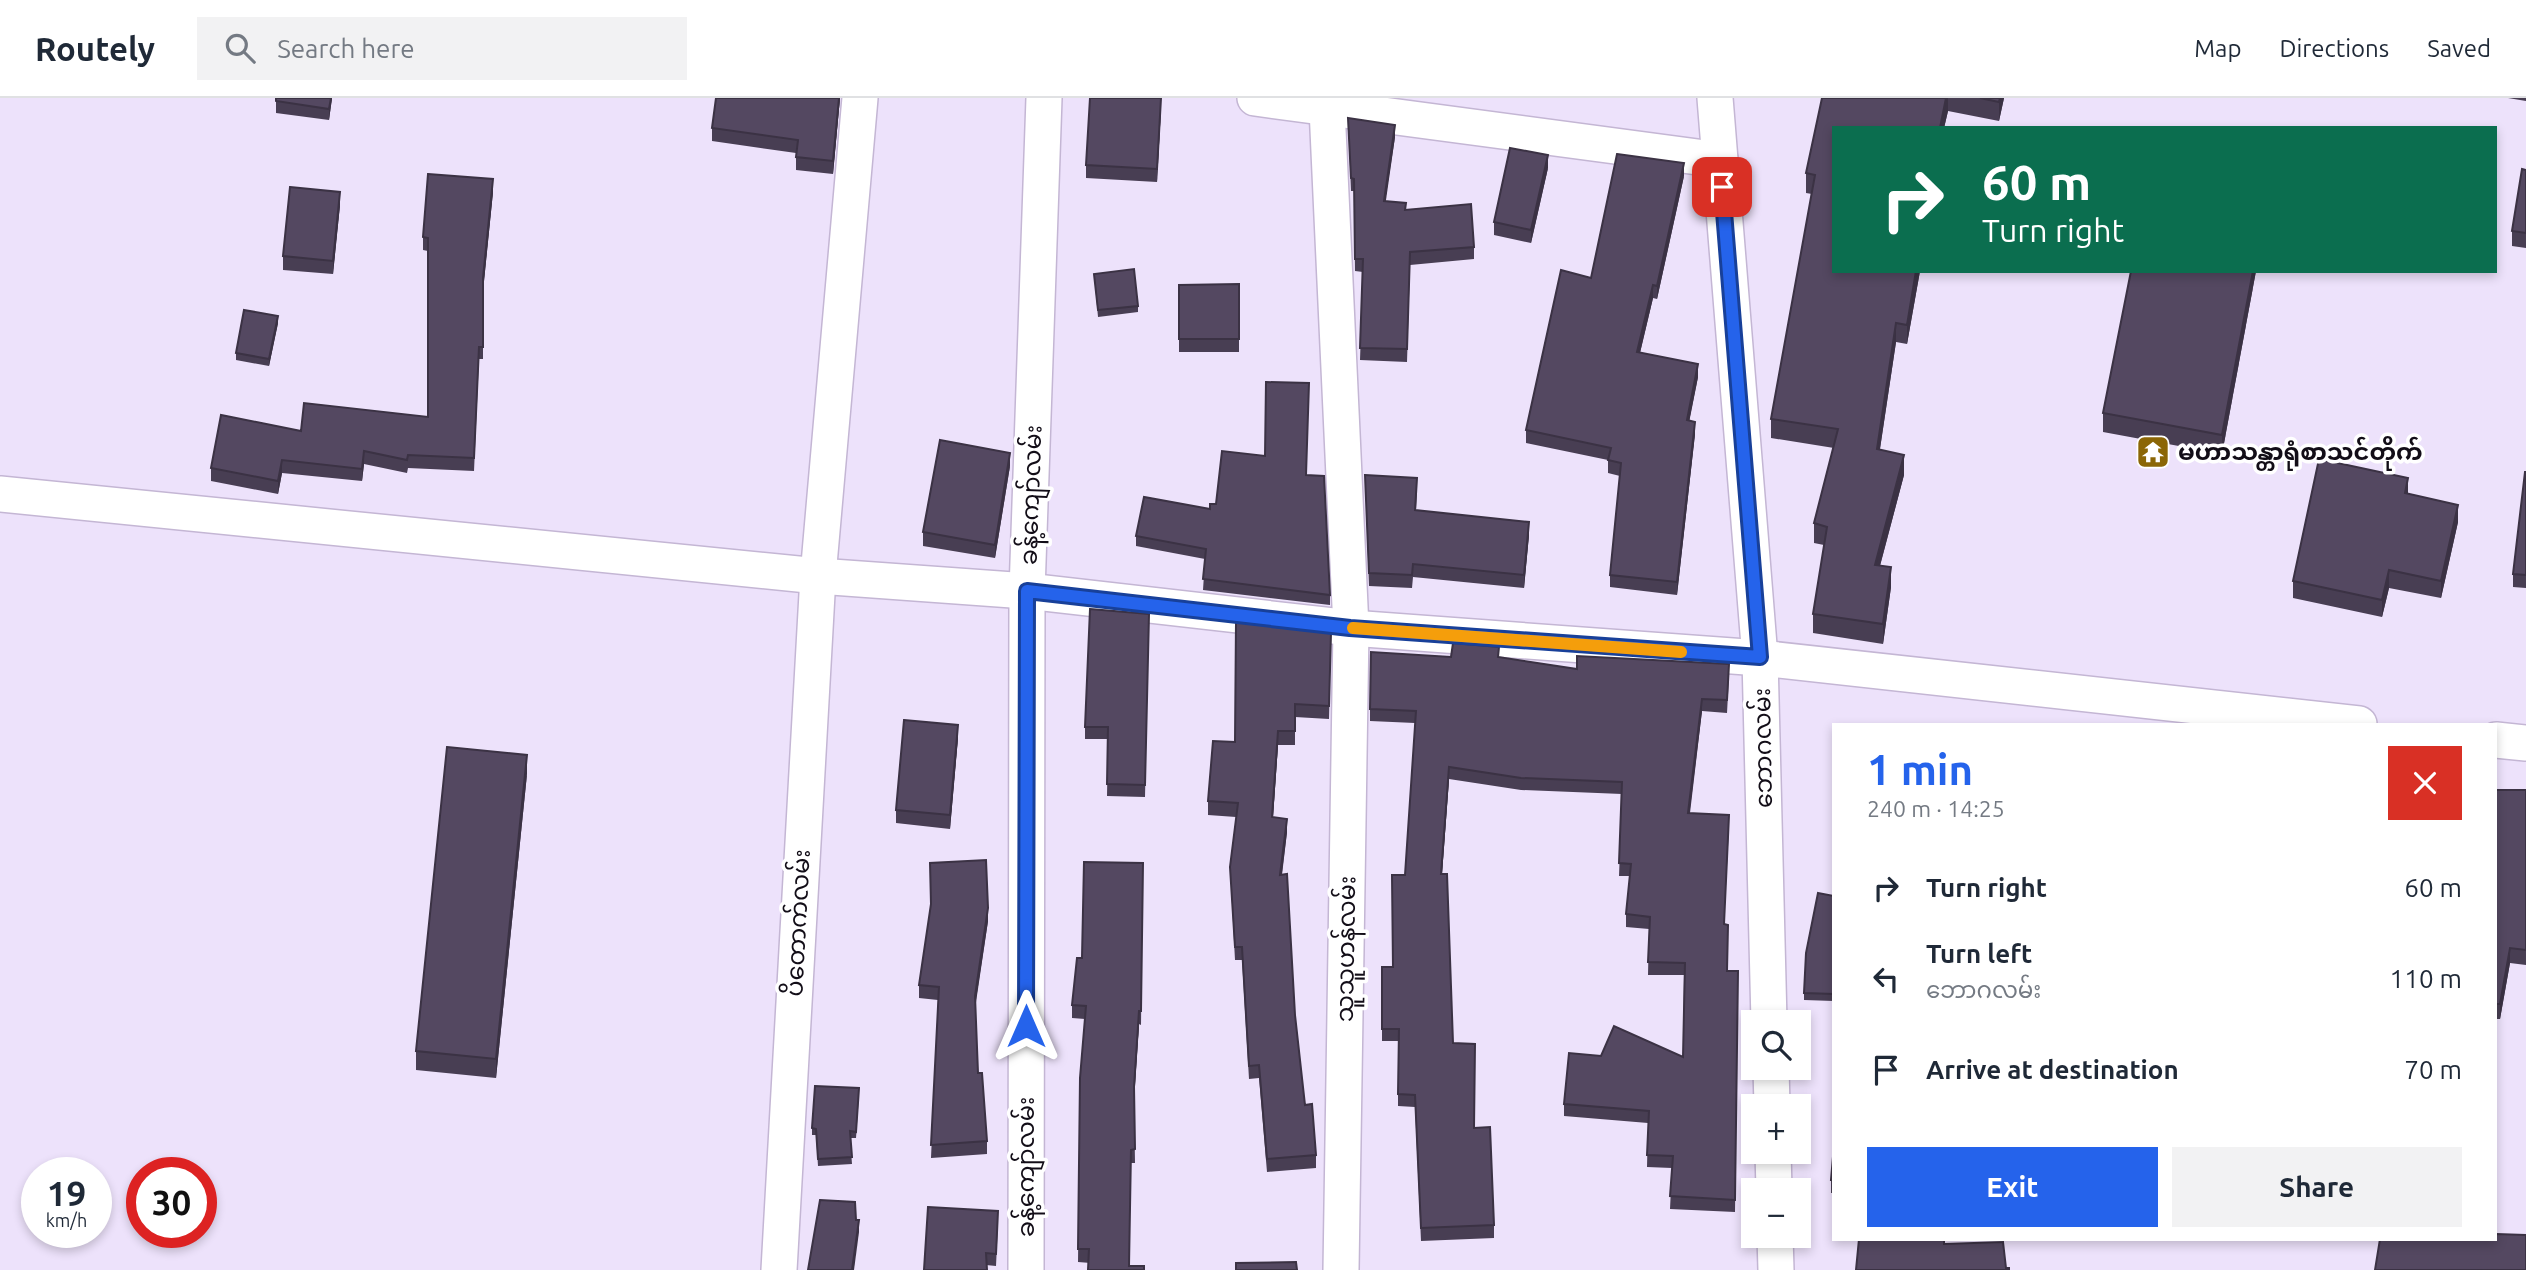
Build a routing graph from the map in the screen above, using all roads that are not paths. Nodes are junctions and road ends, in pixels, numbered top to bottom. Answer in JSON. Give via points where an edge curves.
{"nodes":[{"id":1,"x":860,"y":98,"type":"edge"},
{"id":2,"x":1044,"y":98,"type":"edge"},
{"id":3,"x":1255,"y":98,"type":"edge"},
{"id":4,"x":1715,"y":98,"type":"edge"},
{"id":5,"x":1327,"y":108,"type":"junction"},
{"id":6,"x":1720,"y":160,"type":"junction"},
{"id":7,"x":0,"y":494,"type":"edge"},
{"id":8,"x":818,"y":576,"type":"junction"},
{"id":9,"x":1027,"y":591,"type":"junction"},
{"id":10,"x":1350,"y":628,"type":"junction"},
{"id":11,"x":1760,"y":657,"type":"junction"},
{"id":12,"x":2349,"y":723,"type":"edge"},
{"id":13,"x":2497,"y":740,"type":"edge"},
{"id":14,"x":2526,"y":743,"type":"edge"},
{"id":15,"x":1769,"y":1010,"type":"edge"},
{"id":16,"x":1775,"y":1248,"type":"edge"},
{"id":17,"x":779,"y":1270,"type":"edge"},
{"id":18,"x":1026,"y":1270,"type":"edge"},
{"id":19,"x":1341,"y":1270,"type":"edge"},
{"id":20,"x":1776,"y":1270,"type":"edge"}],
"edges":[{"from":1,"to":8,"type":"street","name":"ပိတောက်လမ်း"},
{"from":2,"to":9,"type":"street","name":"ခန့်ကျော်လမ်း"},
{"from":3,"to":5,"type":"street"},
{"from":4,"to":6,"type":"street","name":"ဘောဂလမ်း"},
{"from":5,"to":6,"type":"street"},
{"from":5,"to":10,"type":"street","name":"သူသူဟန်လမ်း"},
{"from":6,"to":11,"type":"street","name":"ဘောဂလမ်း"},
{"from":7,"to":8,"type":"street"},
{"from":8,"to":9,"type":"street"},
{"from":8,"to":17,"type":"street","name":"ပိတောက်လမ်း"},
{"from":9,"to":10,"type":"street"},
{"from":9,"to":18,"type":"street","name":"ခန့်ကျော်လမ်း"},
{"from":10,"to":11,"type":"street"},
{"from":10,"to":19,"type":"street","name":"သူသူဟန်လမ်း"},
{"from":11,"to":12,"type":"street"},
{"from":11,"to":15,"type":"street","name":"ဘောဂလမ်း"},
{"from":13,"to":14,"type":"street"},
{"from":16,"to":20,"type":"street"}]}
